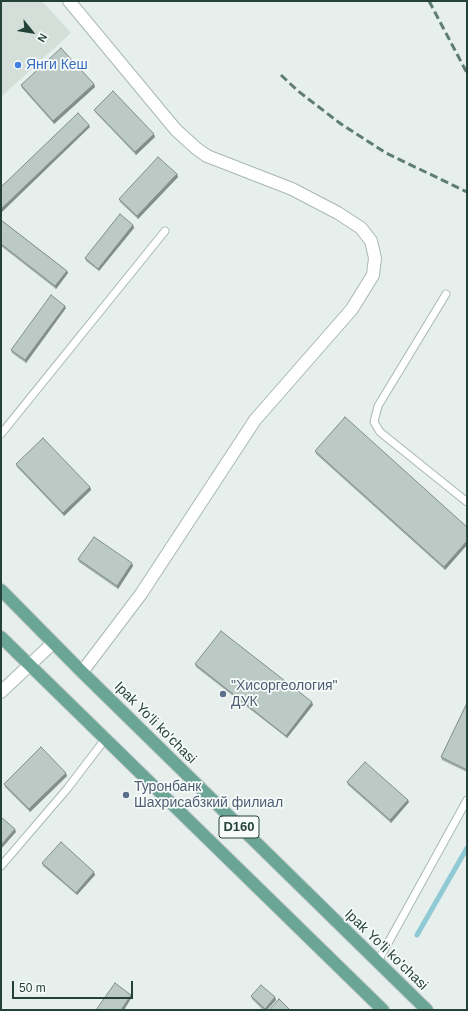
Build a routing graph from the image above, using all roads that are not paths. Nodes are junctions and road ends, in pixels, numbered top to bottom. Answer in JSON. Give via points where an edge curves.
{"nodes":[{"id":1,"x":69,"y":1,"type":"edge"},
{"id":2,"x":165,"y":231,"type":"dead end"},
{"id":3,"x":446,"y":294,"type":"dead end"},
{"id":4,"x":1,"y":434,"type":"edge"},
{"id":5,"x":467,"y":502,"type":"edge"},
{"id":6,"x":1,"y":590,"type":"edge"},
{"id":7,"x":1,"y":637,"type":"edge"},
{"id":8,"x":53,"y":643,"type":"junction"},
{"id":9,"x":29,"y":665,"type":"junction"},
{"id":10,"x":82,"y":672,"type":"junction"},
{"id":11,"x":1,"y":692,"type":"edge"},
{"id":12,"x":106,"y":738,"type":"junction"},
{"id":13,"x":467,"y":800,"type":"edge"},
{"id":14,"x":1,"y":866,"type":"edge"},
{"id":15,"x":377,"y":962,"type":"junction"},
{"id":16,"x":383,"y":1010,"type":"edge"},
{"id":17,"x":427,"y":1010,"type":"edge"}],
"edges":[{"from":1,"to":10,"type":"street","via":[[176,130],[197,149],[207,156],[292,189],[338,213],[361,228],[370,241],[375,258],[373,274],[352,309],[255,420],[141,594]]},
{"from":2,"to":4,"type":"lane"},
{"from":3,"to":5,"type":"lane","via":[[378,406],[374,422],[380,432]]},
{"from":6,"to":8,"type":"main road","name":"Ipak Yo'li ko'chasi","number":"D160"},
{"from":7,"to":9,"type":"main road","number":"D160"},
{"from":8,"to":9,"type":"street"},
{"from":8,"to":10,"type":"main road","name":"Ipak Yo'li ko'chasi","number":"D160"},
{"from":9,"to":11,"type":"street"},
{"from":9,"to":12,"type":"main road","number":"D160"},
{"from":10,"to":15,"type":"main road","name":"Ipak Yo'li ko'chasi","number":"D160"},
{"from":12,"to":14,"type":"lane","via":[[67,789]]},
{"from":12,"to":16,"type":"main road","number":"D160"},
{"from":13,"to":15,"type":"lane"},
{"from":15,"to":17,"type":"main road","name":"Ipak Yo'li ko'chasi","number":"D160"}]}
